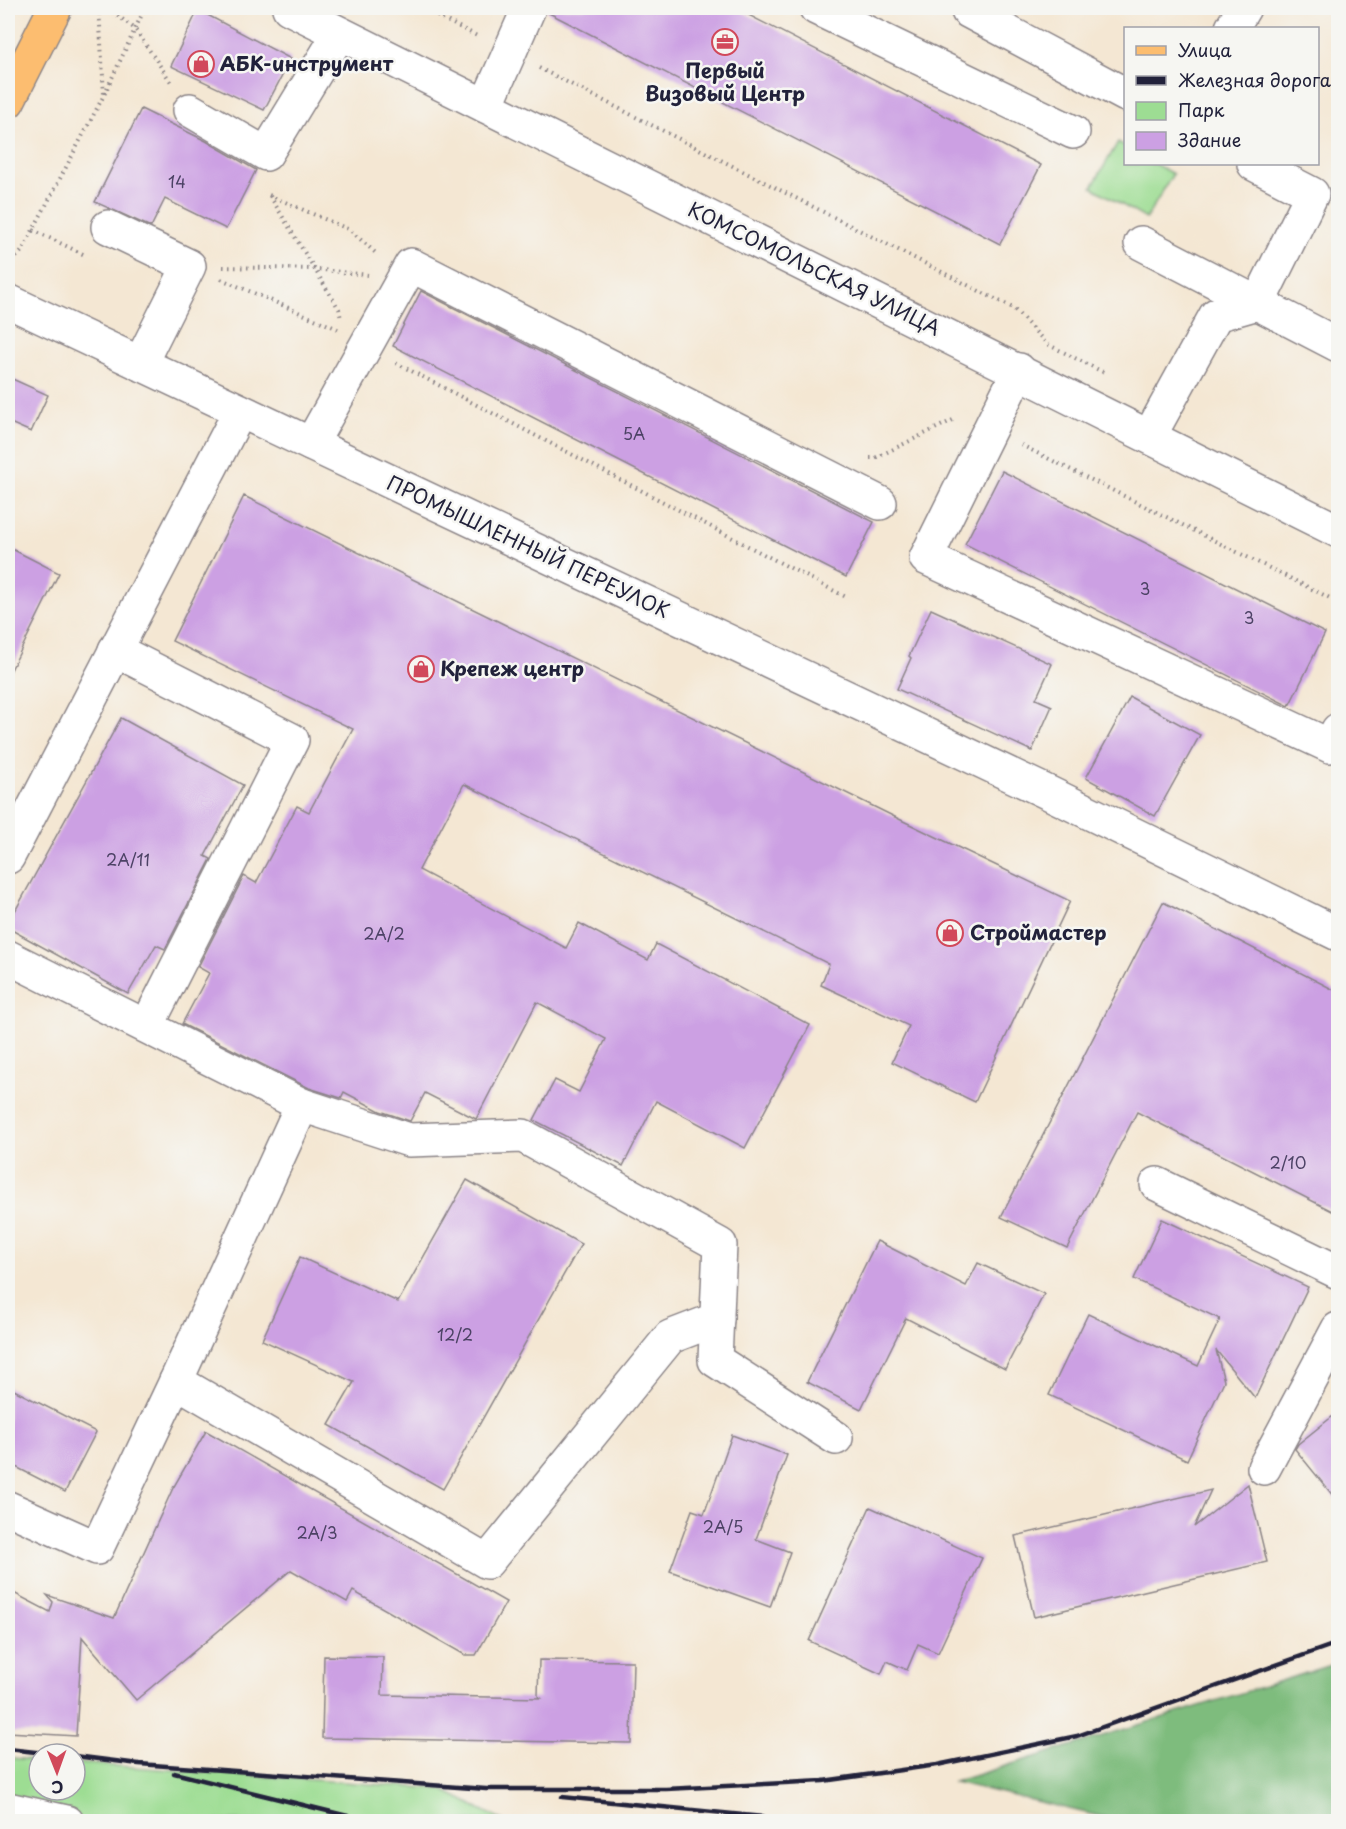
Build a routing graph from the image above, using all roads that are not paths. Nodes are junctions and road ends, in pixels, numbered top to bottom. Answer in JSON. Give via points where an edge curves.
{"nodes":[{"id":1,"x":55,"y":8,"type":"edge"},
{"id":2,"x":289,"y":8,"type":"edge"},
{"id":3,"x":529,"y":8,"type":"edge"},
{"id":4,"x":816,"y":8,"type":"edge"},
{"id":5,"x":969,"y":8,"type":"edge"},
{"id":6,"x":1244,"y":8,"type":"edge"},
{"id":7,"x":1233,"y":27,"type":"edge"},
{"id":8,"x":339,"y":34,"type":"junction"},
{"id":9,"x":1124,"y":94,"type":"edge"},
{"id":10,"x":8,"y":101,"type":"edge"},
{"id":11,"x":486,"y":106,"type":"junction"},
{"id":12,"x":190,"y":110,"type":"road end"},
{"id":13,"x":1073,"y":132,"type":"dead end"},
{"id":14,"x":1256,"y":165,"type":"edge"},
{"id":15,"x":108,"y":227,"type":"dead end"},
{"id":16,"x":1141,"y":243,"type":"dead end"},
{"id":17,"x":8,"y":301,"type":"edge"},
{"id":18,"x":1258,"y":303,"type":"junction"},
{"id":19,"x":1338,"y":345,"type":"edge"},
{"id":20,"x":140,"y":364,"type":"junction"},
{"id":21,"x":1019,"y":370,"type":"junction"},
{"id":22,"x":240,"y":411,"type":"junction"},
{"id":23,"x":1150,"y":435,"type":"junction"},
{"id":24,"x":311,"y":444,"type":"junction"},
{"id":25,"x":880,"y":503,"type":"dead end"},
{"id":26,"x":1338,"y":531,"type":"edge"},
{"id":27,"x":115,"y":650,"type":"junction"},
{"id":28,"x":1338,"y":730,"type":"edge"},
{"id":29,"x":8,"y":857,"type":"edge"},
{"id":30,"x":1338,"y":934,"type":"edge"},
{"id":31,"x":8,"y":957,"type":"edge"},
{"id":32,"x":147,"y":1026,"type":"junction"},
{"id":33,"x":302,"y":1105,"type":"junction"},
{"id":34,"x":1158,"y":1184,"type":"dead end"},
{"id":35,"x":1338,"y":1272,"type":"edge"},
{"id":36,"x":717,"y":1319,"type":"junction"},
{"id":37,"x":1338,"y":1329,"type":"edge"},
{"id":38,"x":176,"y":1381,"type":"junction"},
{"id":39,"x":836,"y":1438,"type":"dead end"},
{"id":40,"x":1264,"y":1468,"type":"dead end"},
{"id":41,"x":8,"y":1508,"type":"edge"},
{"id":42,"x":8,"y":1809,"type":"edge"},
{"id":43,"x":67,"y":1821,"type":"edge"}],
"edges":[{"from":1,"to":10,"type":"main road"},
{"from":2,"to":8,"type":"street","name":"КОМСОМОЛЬСКАЯ УЛИЦА"},
{"from":3,"to":11,"type":"street"},
{"from":4,"to":13,"type":"street"},
{"from":5,"to":9,"type":"street"},
{"from":6,"to":7,"type":"street"},
{"from":8,"to":11,"type":"street","name":"КОМСОМОЛЬСКАЯ УЛИЦА"},
{"from":8,"to":12,"type":"street","via":[[266,154]]},
{"from":11,"to":21,"type":"street","name":"КОМСОМОЛЬСКАЯ УЛИЦА"},
{"from":14,"to":18,"type":"street","via":[[1311,194]]},
{"from":15,"to":20,"type":"street","via":[[189,266]]},
{"from":16,"to":18,"type":"street"},
{"from":17,"to":20,"type":"street","name":"ПРОМЫШЛЕННЫЙ ПЕРЕУЛОК"},
{"from":18,"to":19,"type":"street"},
{"from":18,"to":23,"type":"street","via":[[1216,315]]},
{"from":20,"to":22,"type":"street","name":"ПРОМЫШЛЕННЫЙ ПЕРЕУЛОК"},
{"from":21,"to":23,"type":"street","name":"КОМСОМОЛЬСКАЯ УЛИЦА"},
{"from":21,"to":28,"type":"street","via":[[926,558],[1330,746]]},
{"from":22,"to":24,"type":"street","name":"ПРОМЫШЛЕННЫЙ ПЕРЕУЛОК"},
{"from":22,"to":27,"type":"street"},
{"from":23,"to":26,"type":"street","name":"КОМСОМОЛЬСКАЯ УЛИЦА"},
{"from":24,"to":25,"type":"street","via":[[411,265]]},
{"from":24,"to":30,"type":"street","name":"ПРОМЫШЛЕННЫЙ ПЕРЕУЛОК"},
{"from":27,"to":29,"type":"street"},
{"from":27,"to":32,"type":"street","via":[[292,740]]},
{"from":31,"to":32,"type":"street"},
{"from":32,"to":33,"type":"street"},
{"from":33,"to":36,"type":"street","via":[[409,1140],[523,1136],[720,1245]]},
{"from":33,"to":38,"type":"street"},
{"from":34,"to":35,"type":"street"},
{"from":36,"to":38,"type":"street","via":[[670,1337],[487,1562]]},
{"from":36,"to":39,"type":"street","via":[[714,1360]]},
{"from":37,"to":40,"type":"street"},
{"from":38,"to":41,"type":"street","via":[[98,1548]]},
{"from":42,"to":43,"type":"street"}]}
